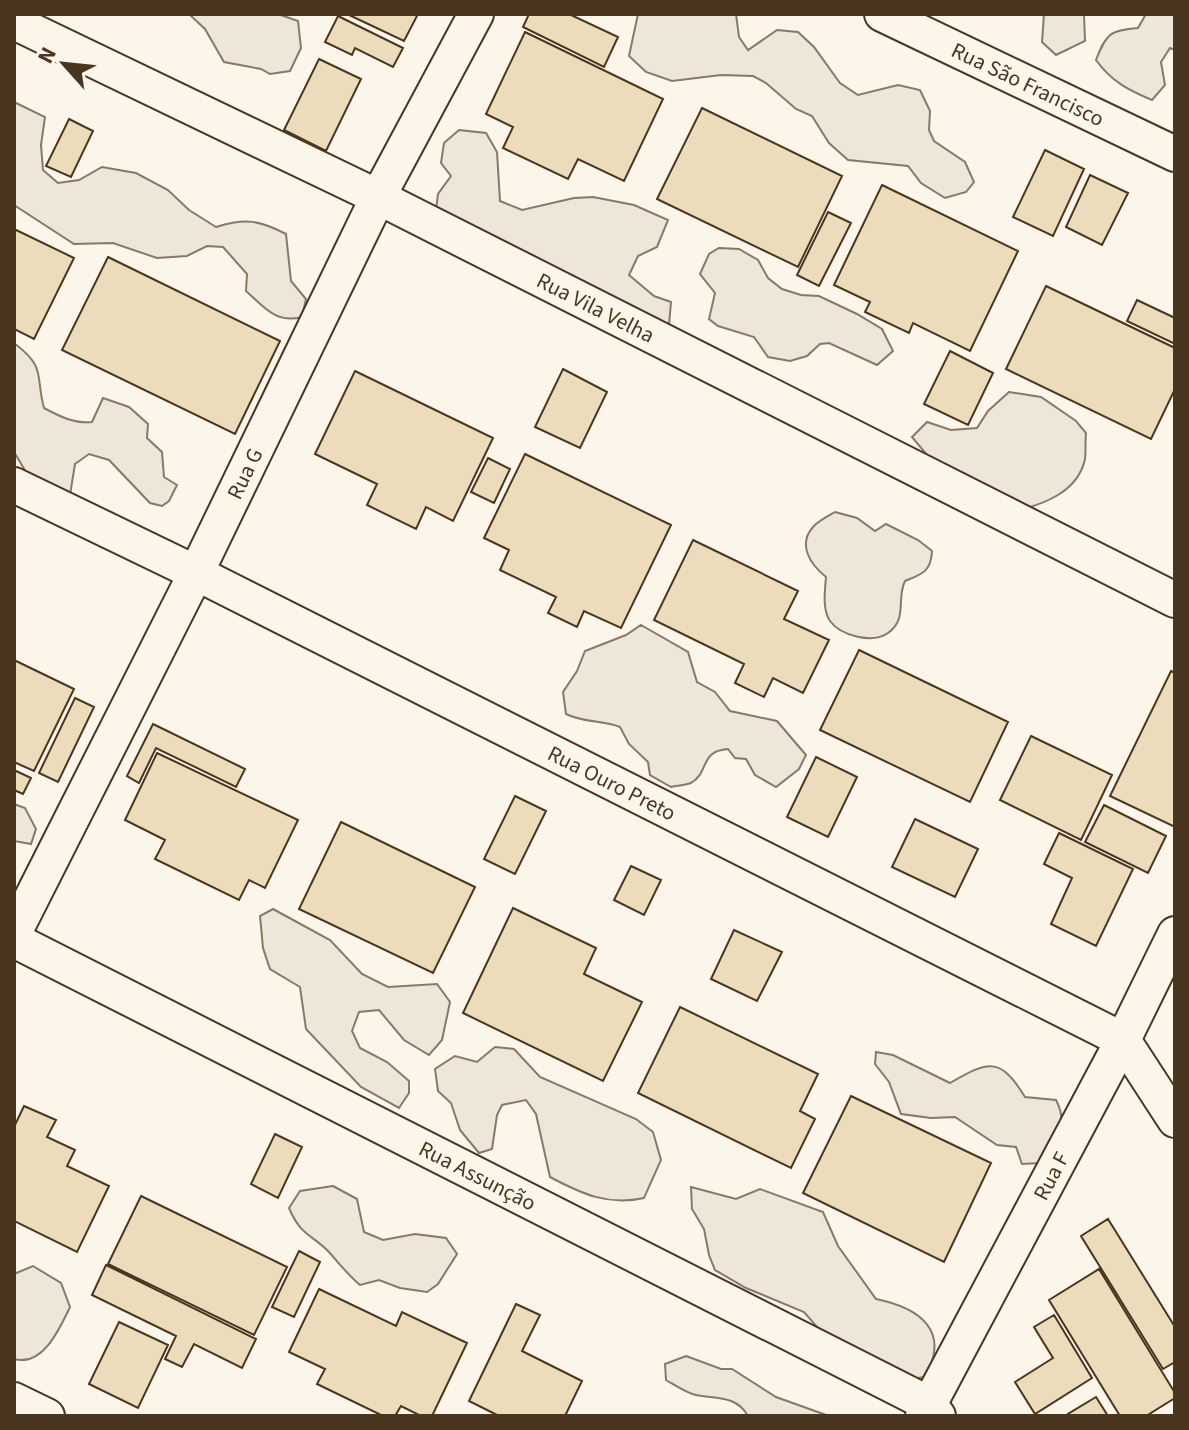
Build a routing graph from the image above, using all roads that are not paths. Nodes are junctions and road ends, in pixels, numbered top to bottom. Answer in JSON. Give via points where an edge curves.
{"nodes":[{"id":1,"x":476,"y":14,"type":"edge"},
{"id":2,"x":882,"y":14,"type":"edge"},
{"id":3,"x":14,"y":22,"type":"edge"},
{"id":4,"x":1175,"y":154,"type":"edge"},
{"id":5,"x":378,"y":197,"type":"junction"},
{"id":6,"x":14,"y":485,"type":"edge"},
{"id":7,"x":196,"y":573,"type":"junction"},
{"id":8,"x":1175,"y":600,"type":"edge"},
{"id":9,"x":14,"y":933,"type":"edge"},
{"id":10,"x":1175,"y":934,"type":"edge"},
{"id":11,"x":14,"y":940,"type":"edge"},
{"id":12,"x":1123,"y":1040,"type":"junction"},
{"id":13,"x":1175,"y":1120,"type":"edge"},
{"id":14,"x":14,"y":1400,"type":"edge"},
{"id":15,"x":930,"y":1412,"type":"edge"},
{"id":16,"x":47,"y":1416,"type":"edge"}],
"edges":[{"from":1,"to":5,"type":"street","name":"Rua G"},
{"from":2,"to":4,"type":"street","name":"Rua São Francisco"},
{"from":3,"to":5,"type":"street","name":"Rua Vila Velha"},
{"from":5,"to":7,"type":"street","name":"Rua G"},
{"from":5,"to":8,"type":"street","name":"Rua Vila Velha"},
{"from":6,"to":7,"type":"street","name":"Rua Ouro Preto"},
{"from":7,"to":9,"type":"street","name":"Rua G"},
{"from":7,"to":12,"type":"street","name":"Rua Ouro Preto"},
{"from":10,"to":12,"type":"street","name":"Rua F"},
{"from":11,"to":15,"type":"street","name":"Rua Assunção"},
{"from":12,"to":13,"type":"street"},
{"from":12,"to":15,"type":"street","name":"Rua F"},
{"from":14,"to":16,"type":"street"}]}
